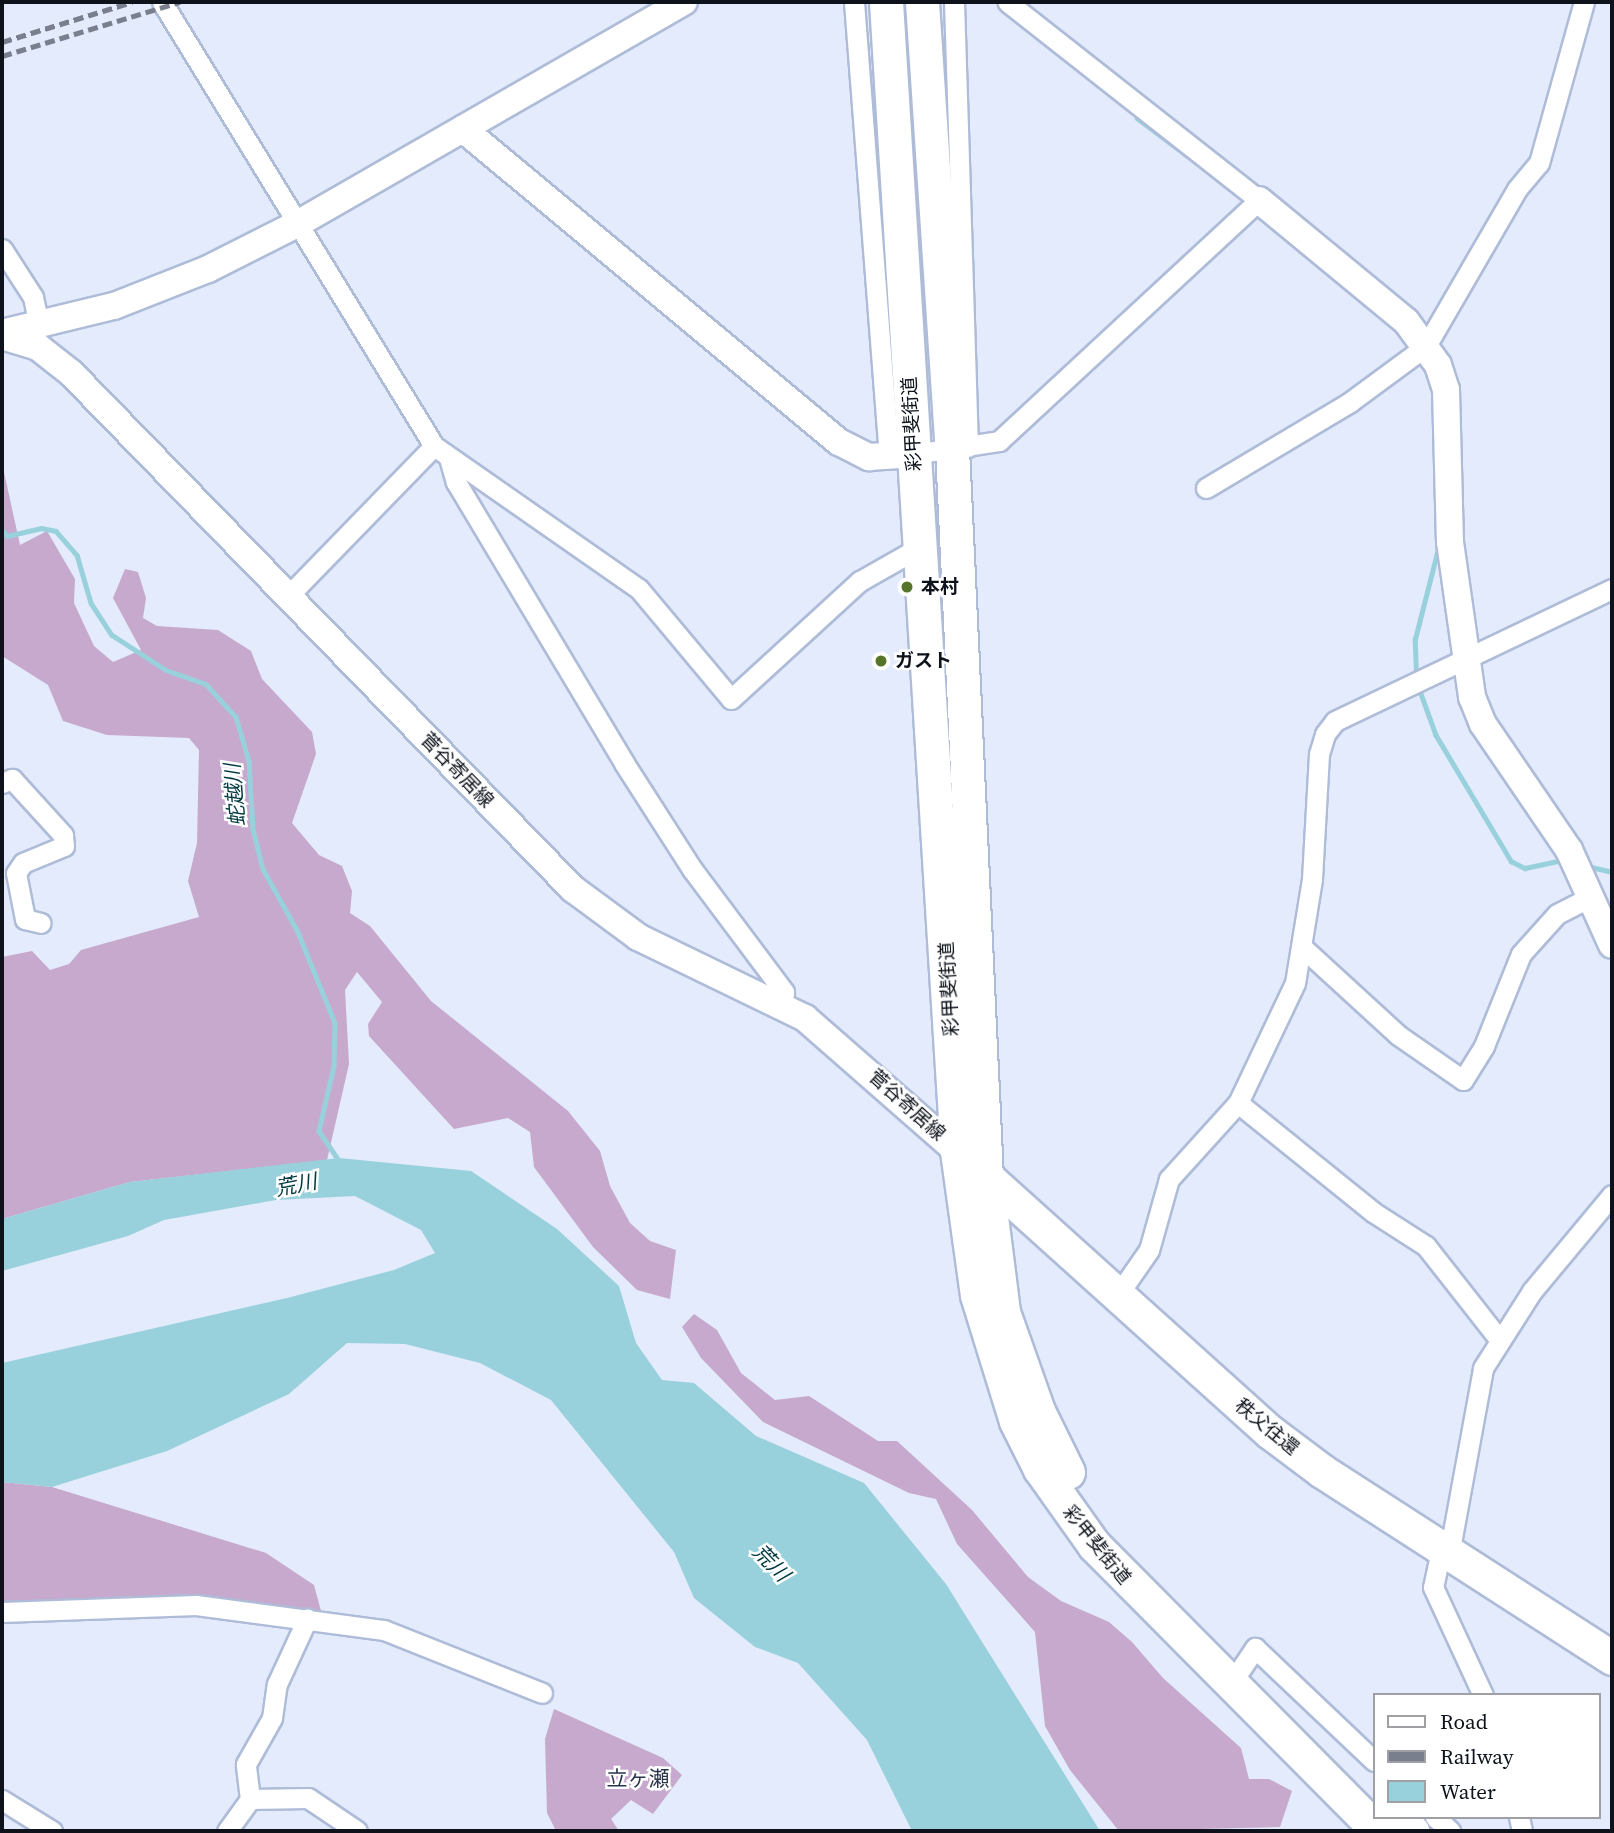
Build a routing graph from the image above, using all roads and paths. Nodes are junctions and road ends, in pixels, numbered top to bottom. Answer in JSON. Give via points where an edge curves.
{"nodes":[{"id":1,"x":162,"y":2,"type":"edge"},
{"id":2,"x":684,"y":2,"type":"edge"},
{"id":3,"x":854,"y":2,"type":"edge"},
{"id":4,"x":886,"y":2,"type":"edge"},
{"id":5,"x":922,"y":2,"type":"edge"},
{"id":6,"x":954,"y":2,"type":"edge"},
{"id":7,"x":1007,"y":2,"type":"edge"},
{"id":8,"x":1584,"y":2,"type":"edge"},
{"id":9,"x":463,"y":129,"type":"junction"},
{"id":10,"x":1259,"y":200,"type":"junction"},
{"id":11,"x":299,"y":223,"type":"junction"},
{"id":12,"x":2,"y":249,"type":"edge"},
{"id":13,"x":39,"y":325,"type":"junction"},
{"id":14,"x":2,"y":335,"type":"edge"},
{"id":15,"x":1426,"y":346,"type":"junction"},
{"id":16,"x":960,"y":449,"type":"junction"},
{"id":17,"x":441,"y":452,"type":"junction"},
{"id":18,"x":901,"y":456,"type":"junction"},
{"id":19,"x":1206,"y":488,"type":"dead end"},
{"id":20,"x":918,"y":548,"type":"junction"},
{"id":21,"x":1612,"y":589,"type":"edge"},
{"id":22,"x":288,"y":596,"type":"junction"},
{"id":23,"x":1463,"y":658,"type":"junction"},
{"id":24,"x":2,"y":783,"type":"edge"},
{"id":25,"x":1591,"y":897,"type":"junction"},
{"id":26,"x":41,"y":923,"type":"dead end"},
{"id":27,"x":962,"y":943,"type":"junction"},
{"id":28,"x":1612,"y":945,"type":"edge"},
{"id":29,"x":1302,"y":947,"type":"junction"},
{"id":30,"x":782,"y":1007,"type":"junction"},
{"id":31,"x":1238,"y":1103,"type":"junction"},
{"id":32,"x":957,"y":1151,"type":"junction"},
{"id":33,"x":986,"y":1177,"type":"junction"},
{"id":34,"x":1612,"y":1195,"type":"edge"},
{"id":35,"x":1117,"y":1296,"type":"junction"},
{"id":36,"x":1499,"y":1339,"type":"junction"},
{"id":37,"x":1027,"y":1416,"type":"junction"},
{"id":38,"x":1445,"y":1552,"type":"junction"},
{"id":39,"x":2,"y":1612,"type":"edge"},
{"id":40,"x":307,"y":1619,"type":"junction"},
{"id":41,"x":1612,"y":1658,"type":"edge"},
{"id":42,"x":1237,"y":1677,"type":"junction"},
{"id":43,"x":542,"y":1693,"type":"dead end"},
{"id":44,"x":1482,"y":1693,"type":"edge"},
{"id":45,"x":1372,"y":1759,"type":"edge"},
{"id":46,"x":1372,"y":1793,"type":"edge"},
{"id":47,"x":250,"y":1799,"type":"junction"},
{"id":48,"x":2,"y":1800,"type":"edge"},
{"id":49,"x":1399,"y":1819,"type":"edge"},
{"id":50,"x":1437,"y":1819,"type":"edge"},
{"id":51,"x":52,"y":1831,"type":"edge"},
{"id":52,"x":227,"y":1831,"type":"edge"},
{"id":53,"x":357,"y":1831,"type":"edge"},
{"id":54,"x":1378,"y":1831,"type":"edge"},
{"id":55,"x":1412,"y":1831,"type":"edge"},
{"id":56,"x":1450,"y":1831,"type":"edge"}],
"edges":[{"from":1,"to":11,"type":"street"},
{"from":2,"to":9,"type":"street"},
{"from":3,"to":18,"type":"street","via":[[873,143]]},
{"from":4,"to":18,"type":"highway","name":"彩甲斐街道"},
{"from":5,"to":16,"type":"highway","name":"彩甲斐街道"},
{"from":6,"to":16,"type":"street","via":[[951,136]]},
{"from":7,"to":10,"type":"street"},
{"from":8,"to":15,"type":"street","via":[[1539,163],[1517,189]]},
{"from":9,"to":11,"type":"street"},
{"from":9,"to":18,"type":"street","via":[[839,442],[856,453]]},
{"from":10,"to":15,"type":"street","via":[[1406,321]]},
{"from":10,"to":16,"type":"street","via":[[999,441]]},
{"from":11,"to":13,"type":"street","via":[[149,294]]},
{"from":11,"to":17,"type":"street"},
{"from":12,"to":13,"type":"street","via":[[33,297]]},
{"from":13,"to":14,"type":"street"},
{"from":14,"to":22,"type":"street","name":"菅谷寄居線","via":[[38,347],[62,365]]},
{"from":15,"to":19,"type":"street","via":[[1350,402]]},
{"from":15,"to":23,"type":"street","via":[[1446,390],[1450,542]]},
{"from":16,"to":18,"type":"street"},
{"from":16,"to":27,"type":"highway","name":"彩甲斐街道"},
{"from":17,"to":20,"type":"street","via":[[639,589],[731,699],[860,581]]},
{"from":17,"to":22,"type":"street"},
{"from":17,"to":30,"type":"street","via":[[624,763],[692,869],[784,992]]},
{"from":18,"to":20,"type":"highway","name":"彩甲斐街道"},
{"from":20,"to":27,"type":"highway","name":"彩甲斐街道"},
{"from":21,"to":23,"type":"street"},
{"from":22,"to":30,"type":"street","name":"菅谷寄居線","via":[[573,889],[638,937]]},
{"from":23,"to":25,"type":"street","via":[[1483,724],[1564,842]]},
{"from":23,"to":29,"type":"street","via":[[1335,721],[1325,734],[1319,754],[1312,879]]},
{"from":24,"to":26,"type":"street","via":[[12,779],[63,835],[64,846],[23,863],[16,873],[25,919]]},
{"from":25,"to":28,"type":"street"},
{"from":25,"to":29,"type":"street","via":[[1558,914],[1521,954],[1484,1046],[1463,1080],[1398,1035]]},
{"from":27,"to":32,"type":"highway","name":"彩甲斐街道"},
{"from":27,"to":33,"type":"highway","name":"彩甲斐街道"},
{"from":29,"to":31,"type":"street","via":[[1295,983]]},
{"from":30,"to":32,"type":"street","name":"菅谷寄居線","via":[[841,1045]]},
{"from":31,"to":35,"type":"street","via":[[1169,1179],[1149,1250]]},
{"from":31,"to":36,"type":"street","via":[[1363,1204],[1426,1246]]},
{"from":32,"to":33,"type":"highway","name":"秩父往還"},
{"from":32,"to":37,"type":"highway","name":"彩甲斐街道","via":[[977,1295]]},
{"from":33,"to":35,"type":"highway","name":"秩父往還"},
{"from":33,"to":37,"type":"highway","name":"彩甲斐街道","via":[[1003,1312]]},
{"from":34,"to":36,"type":"street"},
{"from":35,"to":38,"type":"highway","name":"秩父往還","via":[[1270,1432]]},
{"from":36,"to":38,"type":"street","via":[[1483,1367],[1472,1408]]},
{"from":37,"to":42,"type":"highway","name":"彩甲斐街道","via":[[1093,1514]]},
{"from":38,"to":41,"type":"highway","name":"秩父往還"},
{"from":38,"to":44,"type":"street","via":[[1433,1587]]},
{"from":39,"to":40,"type":"street","via":[[196,1605]]},
{"from":40,"to":43,"type":"street","via":[[383,1630]]},
{"from":40,"to":47,"type":"street","via":[[277,1684],[272,1718],[246,1764]]},
{"from":42,"to":45,"type":"street","via":[[1255,1648]]},
{"from":42,"to":46,"type":"highway","name":"彩甲斐街道"},
{"from":42,"to":54,"type":"highway","name":"彩甲斐街道"},
{"from":47,"to":52,"type":"street"},
{"from":47,"to":53,"type":"street","via":[[308,1798]]},
{"from":48,"to":51,"type":"street"},
{"from":49,"to":55,"type":"highway"},
{"from":50,"to":56,"type":"street"}]}
